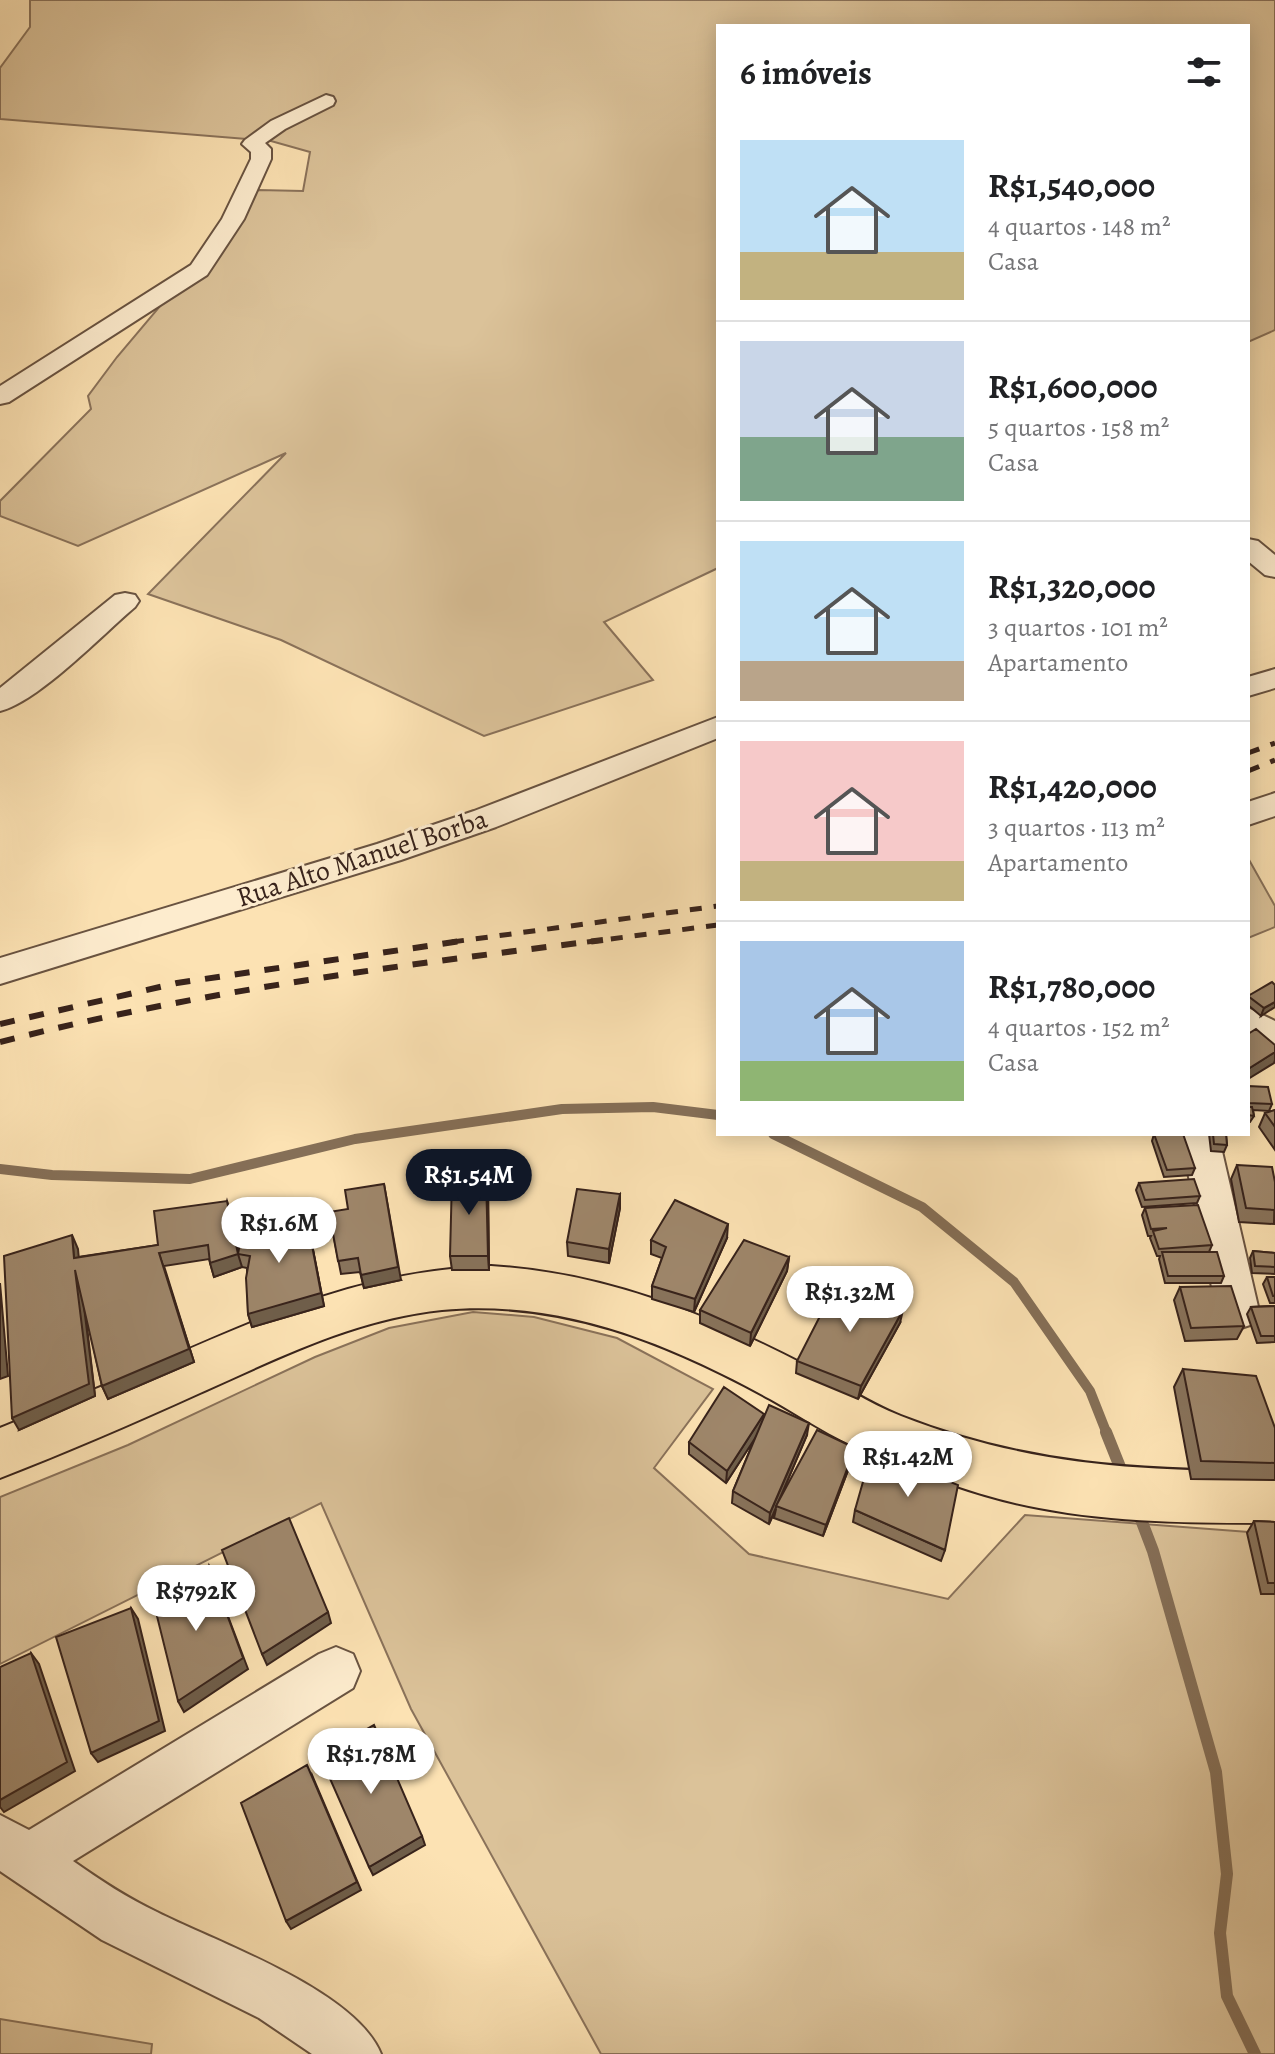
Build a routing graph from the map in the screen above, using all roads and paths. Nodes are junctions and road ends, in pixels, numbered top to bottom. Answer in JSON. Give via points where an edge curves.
{"nodes":[{"id":1,"x":326,"y":101,"type":"dead end"},
{"id":2,"x":0,"y":397,"type":"edge"},
{"id":3,"x":125,"y":601,"type":"dead end"},
{"id":4,"x":1275,"y":678,"type":"edge"},
{"id":5,"x":1250,"y":686,"type":"edge"},
{"id":6,"x":0,"y":702,"type":"edge"},
{"id":7,"x":716,"y":728,"type":"edge"},
{"id":8,"x":1275,"y":804,"type":"edge"},
{"id":9,"x":1250,"y":813,"type":"edge"},
{"id":10,"x":0,"y":971,"type":"edge"},
{"id":11,"x":1250,"y":1023,"type":"edge"},
{"id":12,"x":1275,"y":1039,"type":"edge"},
{"id":13,"x":1199,"y":1136,"type":"edge"},
{"id":14,"x":1238,"y":1311,"type":"edge"},
{"id":15,"x":0,"y":1453,"type":"edge"},
{"id":16,"x":1275,"y":1497,"type":"edge"},
{"id":17,"x":336,"y":1671,"type":"dead end"},
{"id":18,"x":14,"y":1850,"type":"edge"},
{"id":19,"x":354,"y":2054,"type":"edge"}],
"edges":[{"from":1,"to":2,"type":"street","via":[[270,127],[252,144],[261,149],[261,159],[233,219],[199,270]]},
{"from":3,"to":6,"type":"street"},
{"from":4,"to":5,"type":"street"},
{"from":7,"to":10,"type":"street","name":"Rua Alto Manuel Borba","via":[[389,852]]},
{"from":8,"to":9,"type":"street"},
{"from":11,"to":12,"type":"street"},
{"from":13,"to":14,"type":"street"},
{"from":15,"to":16,"type":"main road","via":[[320,1318],[406,1295],[500,1287],[595,1299],[654,1317],[791,1384],[841,1415],[964,1464],[1058,1486],[1163,1496]]},
{"from":17,"to":18,"type":"street"},
{"from":18,"to":19,"type":"street","via":[[135,1930],[254,1984],[324,2026]]}]}
